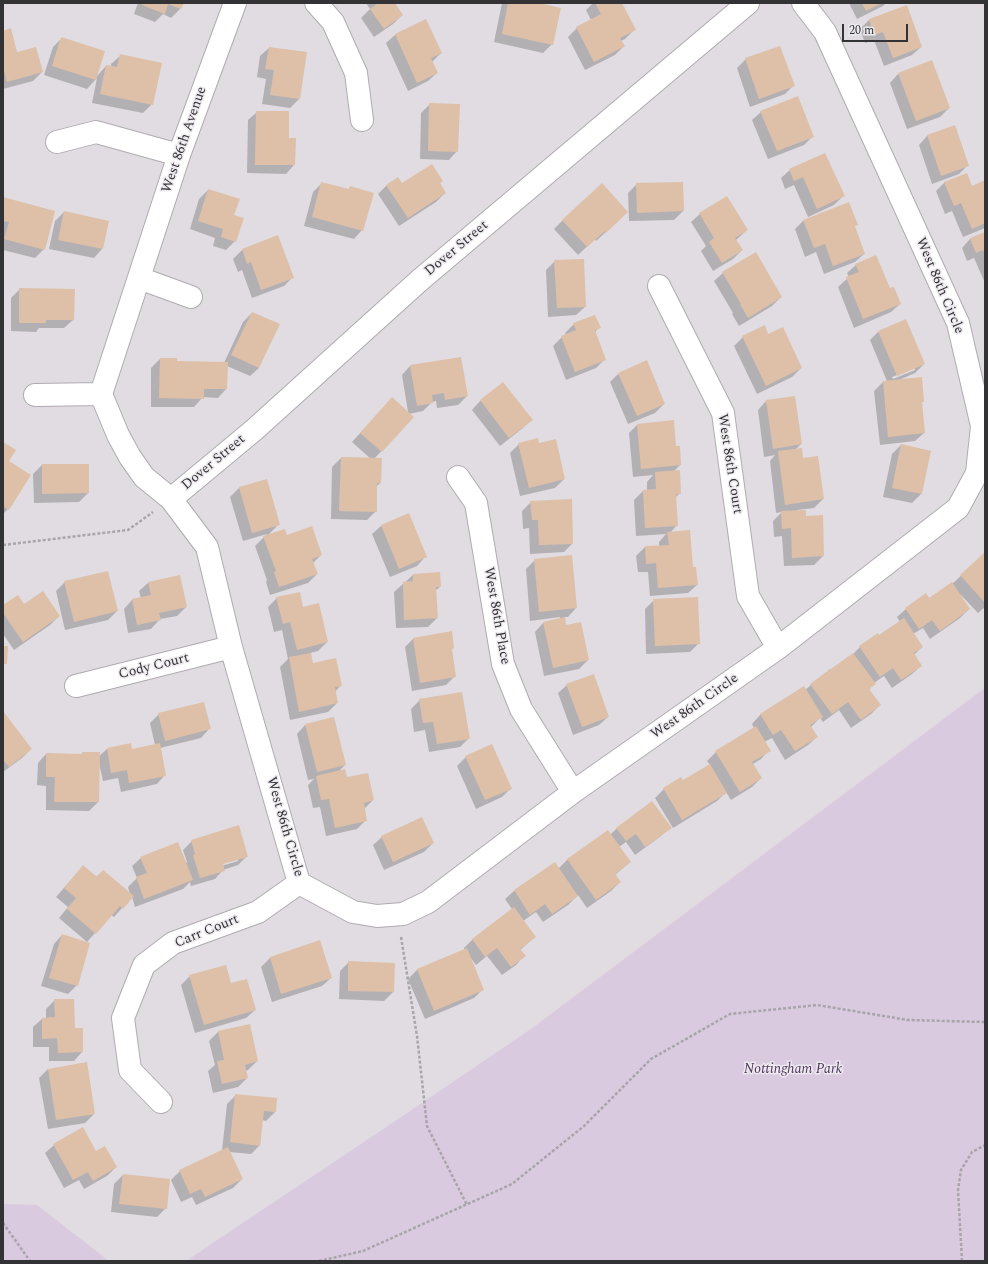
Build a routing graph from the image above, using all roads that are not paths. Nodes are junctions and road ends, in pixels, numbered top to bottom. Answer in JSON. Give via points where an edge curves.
{"nodes":[{"id":1,"x":234,"y":3,"type":"edge"},
{"id":2,"x":316,"y":3,"type":"edge"},
{"id":3,"x":748,"y":3,"type":"edge"},
{"id":4,"x":803,"y":3,"type":"edge"},
{"id":5,"x":362,"y":120,"type":"dead end"},
{"id":6,"x":57,"y":142,"type":"dead end"},
{"id":7,"x":179,"y":155,"type":"junction"},
{"id":8,"x":138,"y":278,"type":"junction"},
{"id":9,"x":659,"y":286,"type":"dead end"},
{"id":10,"x":191,"y":297,"type":"dead end"},
{"id":11,"x":101,"y":394,"type":"junction"},
{"id":12,"x":35,"y":395,"type":"dead end"},
{"id":13,"x":458,"y":477,"type":"dead end"},
{"id":14,"x":171,"y":499,"type":"junction"},
{"id":15,"x":232,"y":647,"type":"junction"},
{"id":16,"x":778,"y":648,"type":"junction"},
{"id":17,"x":76,"y":686,"type":"dead end"},
{"id":18,"x":573,"y":792,"type":"junction"},
{"id":19,"x":299,"y":882,"type":"junction"},
{"id":20,"x":161,"y":1102,"type":"dead end"}],
"edges":[{"from":1,"to":7,"type":"street","name":"West 86th Avenue"},
{"from":2,"to":5,"type":"street","via":[[333,22],[356,73]]},
{"from":3,"to":14,"type":"street","name":"Dover Street","via":[[420,280],[254,430]]},
{"from":4,"to":16,"type":"street","name":"West 86th Circle","via":[[825,32],[958,323],[982,426],[978,473],[958,508]]},
{"from":6,"to":7,"type":"street","via":[[96,132]]},
{"from":7,"to":8,"type":"street","name":"West 86th Avenue"},
{"from":8,"to":10,"type":"street"},
{"from":8,"to":11,"type":"street","name":"West 86th Avenue"},
{"from":9,"to":16,"type":"street","name":"West 86th Court","via":[[723,413],[748,596]]},
{"from":11,"to":12,"type":"street"},
{"from":11,"to":14,"type":"street","via":[[130,457],[144,477]]},
{"from":13,"to":18,"type":"street","name":"West 86th Place","via":[[476,504],[502,664],[520,709]]},
{"from":14,"to":15,"type":"street","name":"West 86th Circle","via":[[207,547]]},
{"from":15,"to":17,"type":"street","name":"Cody Court"},
{"from":15,"to":19,"type":"street","name":"West 86th Circle"},
{"from":16,"to":18,"type":"street","name":"West 86th Circle"},
{"from":18,"to":19,"type":"street","name":"West 86th Circle","via":[[428,902],[403,914],[377,916],[353,912]]},
{"from":19,"to":20,"type":"street","name":"Carr Court","via":[[258,912],[173,943],[144,965],[123,1018],[130,1070]]}]}
